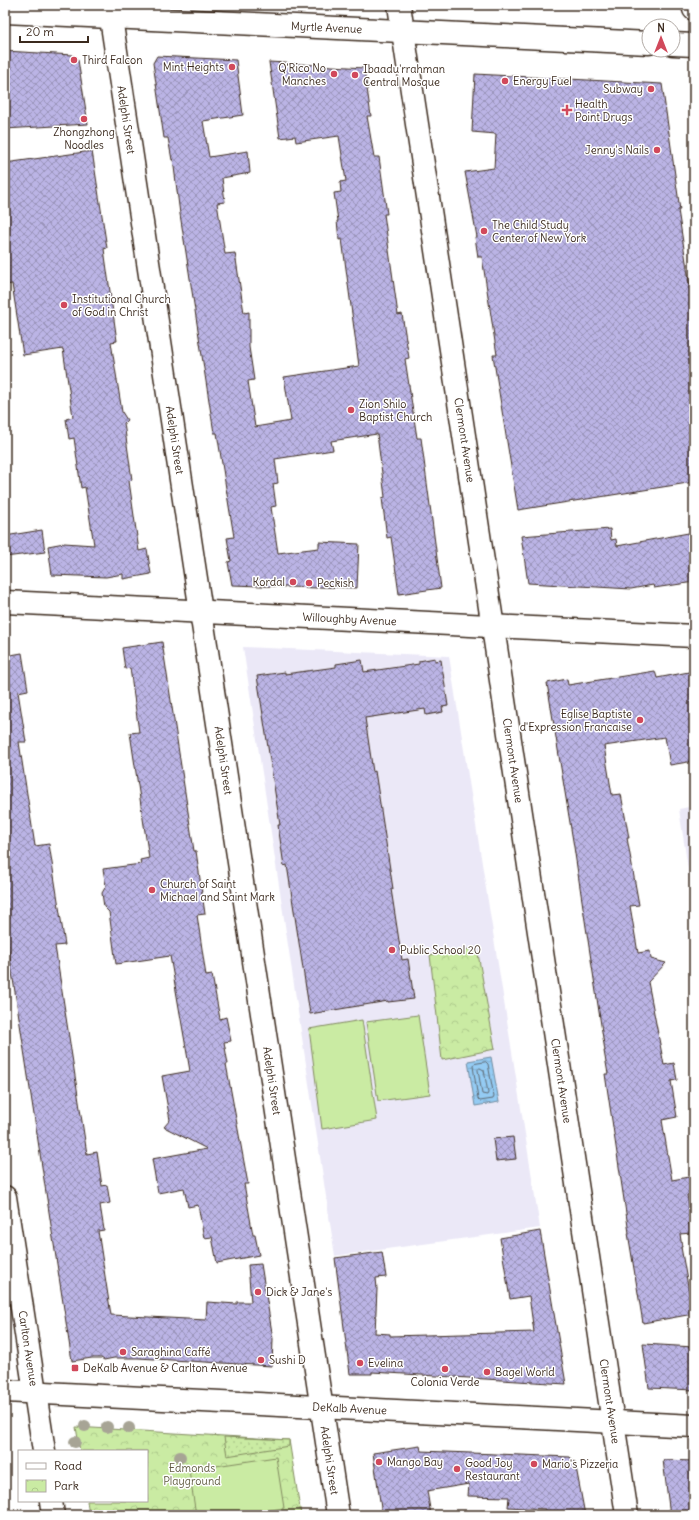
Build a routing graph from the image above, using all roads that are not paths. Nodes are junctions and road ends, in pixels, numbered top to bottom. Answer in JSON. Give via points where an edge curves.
{"nodes":[{"id":1,"x":399,"y":5,"type":"edge"},
{"id":2,"x":694,"y":5,"type":"edge"},
{"id":3,"x":694,"y":8,"type":"edge"},
{"id":4,"x":110,"y":11,"type":"edge"},
{"id":5,"x":5,"y":12,"type":"edge"},
{"id":6,"x":403,"y":31,"type":"junction"},
{"id":7,"x":641,"y":43,"type":"edge"},
{"id":8,"x":681,"y":44,"type":"edge"},
{"id":9,"x":694,"y":45,"type":"edge"},
{"id":10,"x":5,"y":602,"type":"edge"},
{"id":11,"x":201,"y":612,"type":"junction"},
{"id":12,"x":493,"y":627,"type":"junction"},
{"id":13,"x":694,"y":636,"type":"edge"},
{"id":14,"x":5,"y":1197,"type":"edge"},
{"id":15,"x":5,"y":1391,"type":"edge"},
{"id":16,"x":35,"y":1393,"type":"junction"},
{"id":17,"x":321,"y":1407,"type":"junction"},
{"id":18,"x":613,"y":1421,"type":"junction"},
{"id":19,"x":694,"y":1426,"type":"edge"},
{"id":20,"x":44,"y":1450,"type":"edge"},
{"id":21,"x":51,"y":1502,"type":"edge"},
{"id":22,"x":53,"y":1515,"type":"edge"},
{"id":23,"x":338,"y":1515,"type":"edge"},
{"id":24,"x":628,"y":1515,"type":"edge"}],
"edges":[{"from":1,"to":6,"type":"street","name":"Clermont Avenue"},
{"from":2,"to":3,"type":"street"},
{"from":4,"to":5,"type":"street","name":"Myrtle Avenue"},
{"from":4,"to":6,"type":"street","name":"Myrtle Avenue"},
{"from":4,"to":11,"type":"street","name":"Adelphi Street"},
{"from":6,"to":7,"type":"street","name":"Myrtle Avenue"},
{"from":6,"to":12,"type":"street","name":"Clermont Avenue"},
{"from":8,"to":9,"type":"street"},
{"from":10,"to":11,"type":"street","name":"Willoughby Avenue"},
{"from":11,"to":12,"type":"street","name":"Willoughby Avenue"},
{"from":11,"to":17,"type":"street","name":"Adelphi Street"},
{"from":12,"to":13,"type":"street","name":"Willoughby Avenue"},
{"from":12,"to":18,"type":"street","name":"Clermont Avenue"},
{"from":14,"to":16,"type":"street","name":"Carlton Avenue"},
{"from":15,"to":16,"type":"street","name":"DeKalb Avenue"},
{"from":16,"to":17,"type":"street","name":"DeKalb Avenue"},
{"from":16,"to":20,"type":"street","name":"Carlton Avenue"},
{"from":17,"to":18,"type":"street","name":"DeKalb Avenue"},
{"from":17,"to":23,"type":"street","name":"Adelphi Street"},
{"from":18,"to":19,"type":"street","name":"DeKalb Avenue"},
{"from":18,"to":24,"type":"street","name":"Clermont Avenue"},
{"from":21,"to":22,"type":"street"}]}
